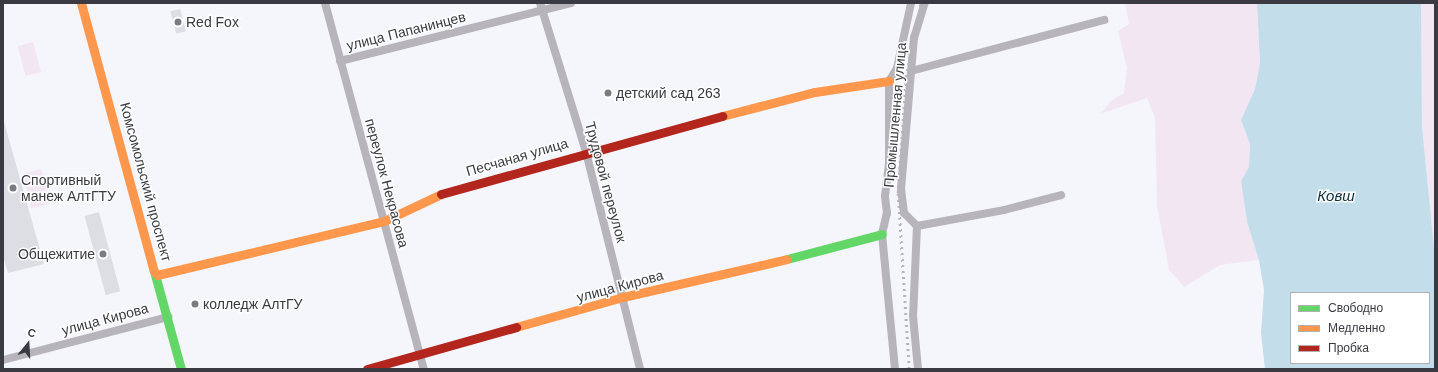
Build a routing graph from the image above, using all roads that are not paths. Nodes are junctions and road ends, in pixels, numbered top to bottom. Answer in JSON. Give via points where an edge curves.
{"nodes":[{"id":1,"x":81,"y":3,"type":"edge"},
{"id":2,"x":325,"y":3,"type":"edge"},
{"id":3,"x":571,"y":3,"type":"edge"},
{"id":4,"x":911,"y":3,"type":"edge"},
{"id":5,"x":925,"y":3,"type":"edge"},
{"id":6,"x":541,"y":7,"type":"edge"},
{"id":7,"x":1104,"y":20,"type":"dead end"},
{"id":8,"x":340,"y":61,"type":"junction"},
{"id":9,"x":910,"y":71,"type":"junction"},
{"id":10,"x":889,"y":81,"type":"junction"},
{"id":11,"x":586,"y":152,"type":"junction"},
{"id":12,"x":1061,"y":195,"type":"dead end"},
{"id":13,"x":384,"y":221,"type":"junction"},
{"id":14,"x":917,"y":226,"type":"junction"},
{"id":15,"x":882,"y":234,"type":"junction"},
{"id":16,"x":157,"y":276,"type":"junction"},
{"id":17,"x":623,"y":297,"type":"junction"},
{"id":18,"x":168,"y":317,"type":"junction"},
{"id":19,"x":420,"y":356,"type":"junction"},
{"id":20,"x":3,"y":360,"type":"edge"},
{"id":21,"x":181,"y":369,"type":"edge"},
{"id":22,"x":367,"y":369,"type":"edge"},
{"id":23,"x":424,"y":369,"type":"edge"},
{"id":24,"x":640,"y":369,"type":"edge"},
{"id":25,"x":895,"y":369,"type":"edge"},
{"id":26,"x":918,"y":369,"type":"edge"}],
"edges":[{"from":1,"to":16,"type":"street","name":"Комсомольский проспект"},
{"from":2,"to":8,"type":"street","name":"переулок Некрасова"},
{"from":3,"to":6,"type":"street","name":"улица Папанинцев"},
{"from":4,"to":10,"type":"street","name":"Промышленная улица","via":[[897,68]]},
{"from":5,"to":9,"type":"street","name":"Промышленная улица","via":[[914,38]]},
{"from":6,"to":8,"type":"street","name":"улица Папанинцев"},
{"from":6,"to":11,"type":"street","name":"Трудовой переулок"},
{"from":7,"to":9,"type":"street"},
{"from":8,"to":13,"type":"street","name":"переулок Некрасова"},
{"from":9,"to":14,"type":"street","name":"Промышленная улица","via":[[901,189],[904,213]]},
{"from":10,"to":11,"type":"street","name":"Песчаная улица","via":[[815,92]]},
{"from":10,"to":15,"type":"street","via":[[889,163],[885,196],[887,213]]},
{"from":11,"to":13,"type":"street","name":"Песчаная улица","via":[[474,182],[432,197]]},
{"from":11,"to":17,"type":"street","name":"Трудовой переулок"},
{"from":12,"to":14,"type":"street","via":[[1004,210]]},
{"from":13,"to":16,"type":"street","name":"Песчаная улица"},
{"from":13,"to":19,"type":"street","name":"переулок Некрасова"},
{"from":14,"to":26,"type":"street","via":[[913,316]]},
{"from":15,"to":17,"type":"street","name":"улица Кирова","via":[[754,268]]},
{"from":15,"to":25,"type":"street"},
{"from":16,"to":18,"type":"street","name":"Комсомольский проспект"},
{"from":17,"to":19,"type":"street","name":"улица Кирова"},
{"from":17,"to":24,"type":"street","name":"Трудовой переулок"},
{"from":18,"to":20,"type":"street","name":"улица Кирова"},
{"from":18,"to":21,"type":"street","name":"Комсомольский проспект"},
{"from":19,"to":22,"type":"street","name":"улица Кирова"},
{"from":19,"to":23,"type":"street","name":"переулок Некрасова"}]}
